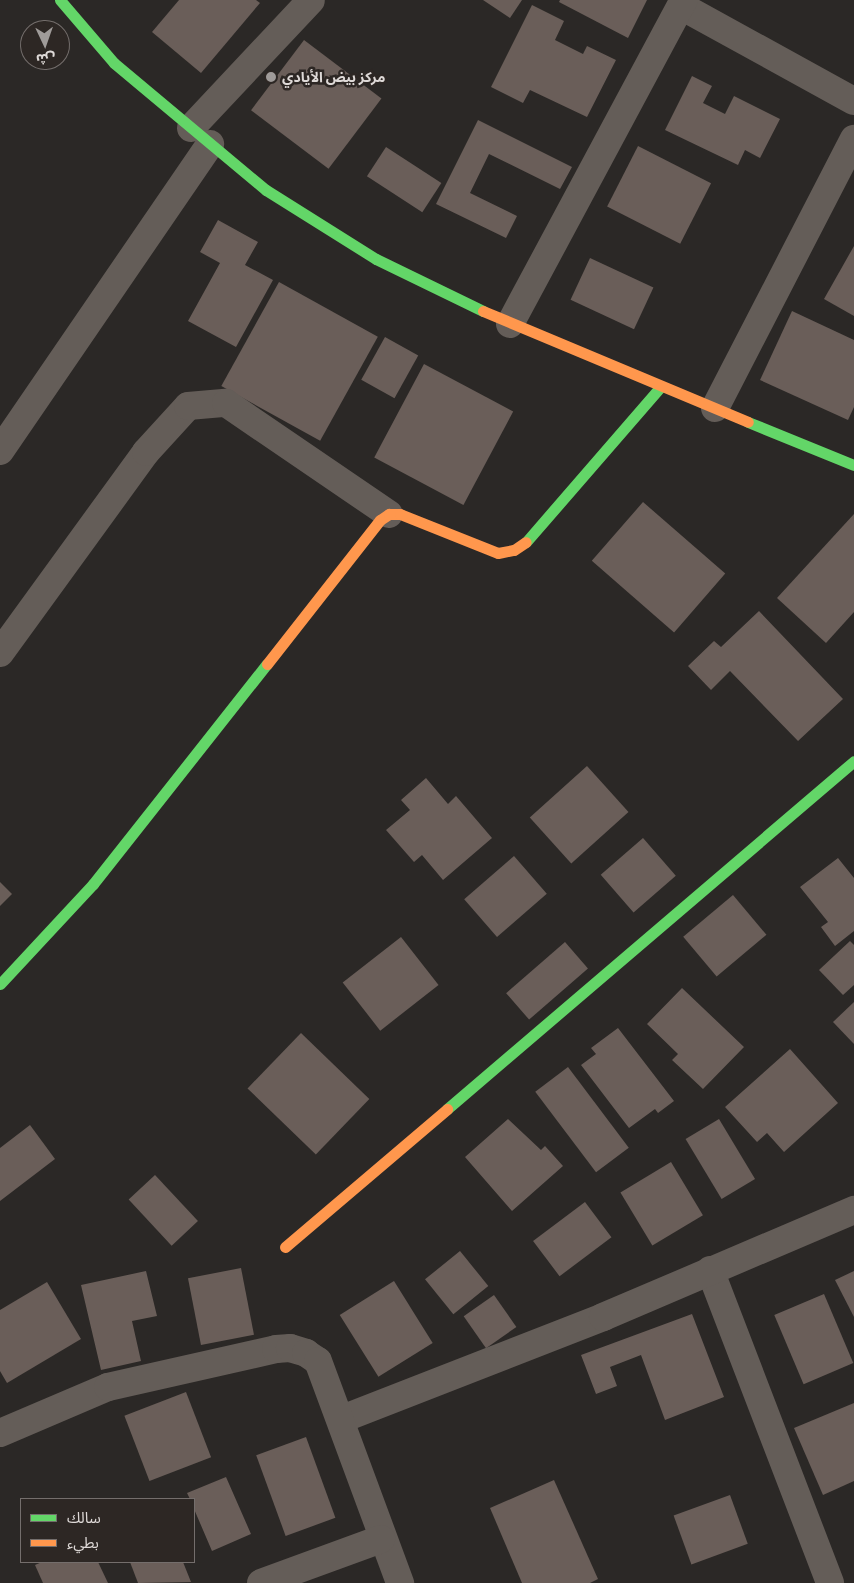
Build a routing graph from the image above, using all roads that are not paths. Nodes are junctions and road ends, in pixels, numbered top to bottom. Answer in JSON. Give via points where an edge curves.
{"nodes":[{"id":1,"x":60,"y":0,"type":"edge"},
{"id":2,"x":311,"y":0,"type":"edge"},
{"id":3,"x":683,"y":3,"type":"edge"},
{"id":4,"x":854,"y":101,"type":"edge"},
{"id":5,"x":200,"y":136,"type":"junction"},
{"id":6,"x":854,"y":139,"type":"edge"},
{"id":7,"x":510,"y":324,"type":"junction"},
{"id":8,"x":661,"y":386,"type":"junction"},
{"id":9,"x":715,"y":408,"type":"junction"},
{"id":10,"x":0,"y":451,"type":"edge"},
{"id":11,"x":854,"y":465,"type":"edge"},
{"id":12,"x":389,"y":514,"type":"junction"},
{"id":13,"x":0,"y":653,"type":"edge"},
{"id":14,"x":854,"y":761,"type":"edge"},
{"id":15,"x":0,"y":984,"type":"edge"},
{"id":16,"x":854,"y":1210,"type":"edge"},
{"id":17,"x":285,"y":1247,"type":"dead end"},
{"id":18,"x":710,"y":1270,"type":"junction"},
{"id":19,"x":342,"y":1419,"type":"junction"},
{"id":20,"x":0,"y":1433,"type":"edge"},
{"id":21,"x":381,"y":1539,"type":"junction"},
{"id":22,"x":261,"y":1583,"type":"edge"},
{"id":23,"x":400,"y":1583,"type":"edge"},
{"id":24,"x":830,"y":1583,"type":"edge"}],
"edges":[{"from":1,"to":5,"type":"street","via":[[114,63]]},
{"from":2,"to":5,"type":"street"},
{"from":3,"to":4,"type":"street"},
{"from":3,"to":7,"type":"street"},
{"from":5,"to":7,"type":"street","via":[[266,190],[376,259]]},
{"from":5,"to":10,"type":"street"},
{"from":6,"to":9,"type":"street"},
{"from":7,"to":8,"type":"street"},
{"from":8,"to":9,"type":"street"},
{"from":8,"to":12,"type":"street","via":[[526,542],[514,550],[498,552],[400,514]]},
{"from":9,"to":11,"type":"street"},
{"from":12,"to":13,"type":"street","via":[[226,403],[188,406],[146,452]]},
{"from":12,"to":15,"type":"street","via":[[380,520],[93,884]]},
{"from":14,"to":17,"type":"street"},
{"from":16,"to":18,"type":"street"},
{"from":18,"to":19,"type":"street","via":[[603,1317]]},
{"from":18,"to":24,"type":"street"},
{"from":19,"to":20,"type":"street","via":[[318,1362],[290,1348],[108,1387]]},
{"from":19,"to":21,"type":"street"},
{"from":21,"to":22,"type":"street"},
{"from":21,"to":23,"type":"street"}]}
